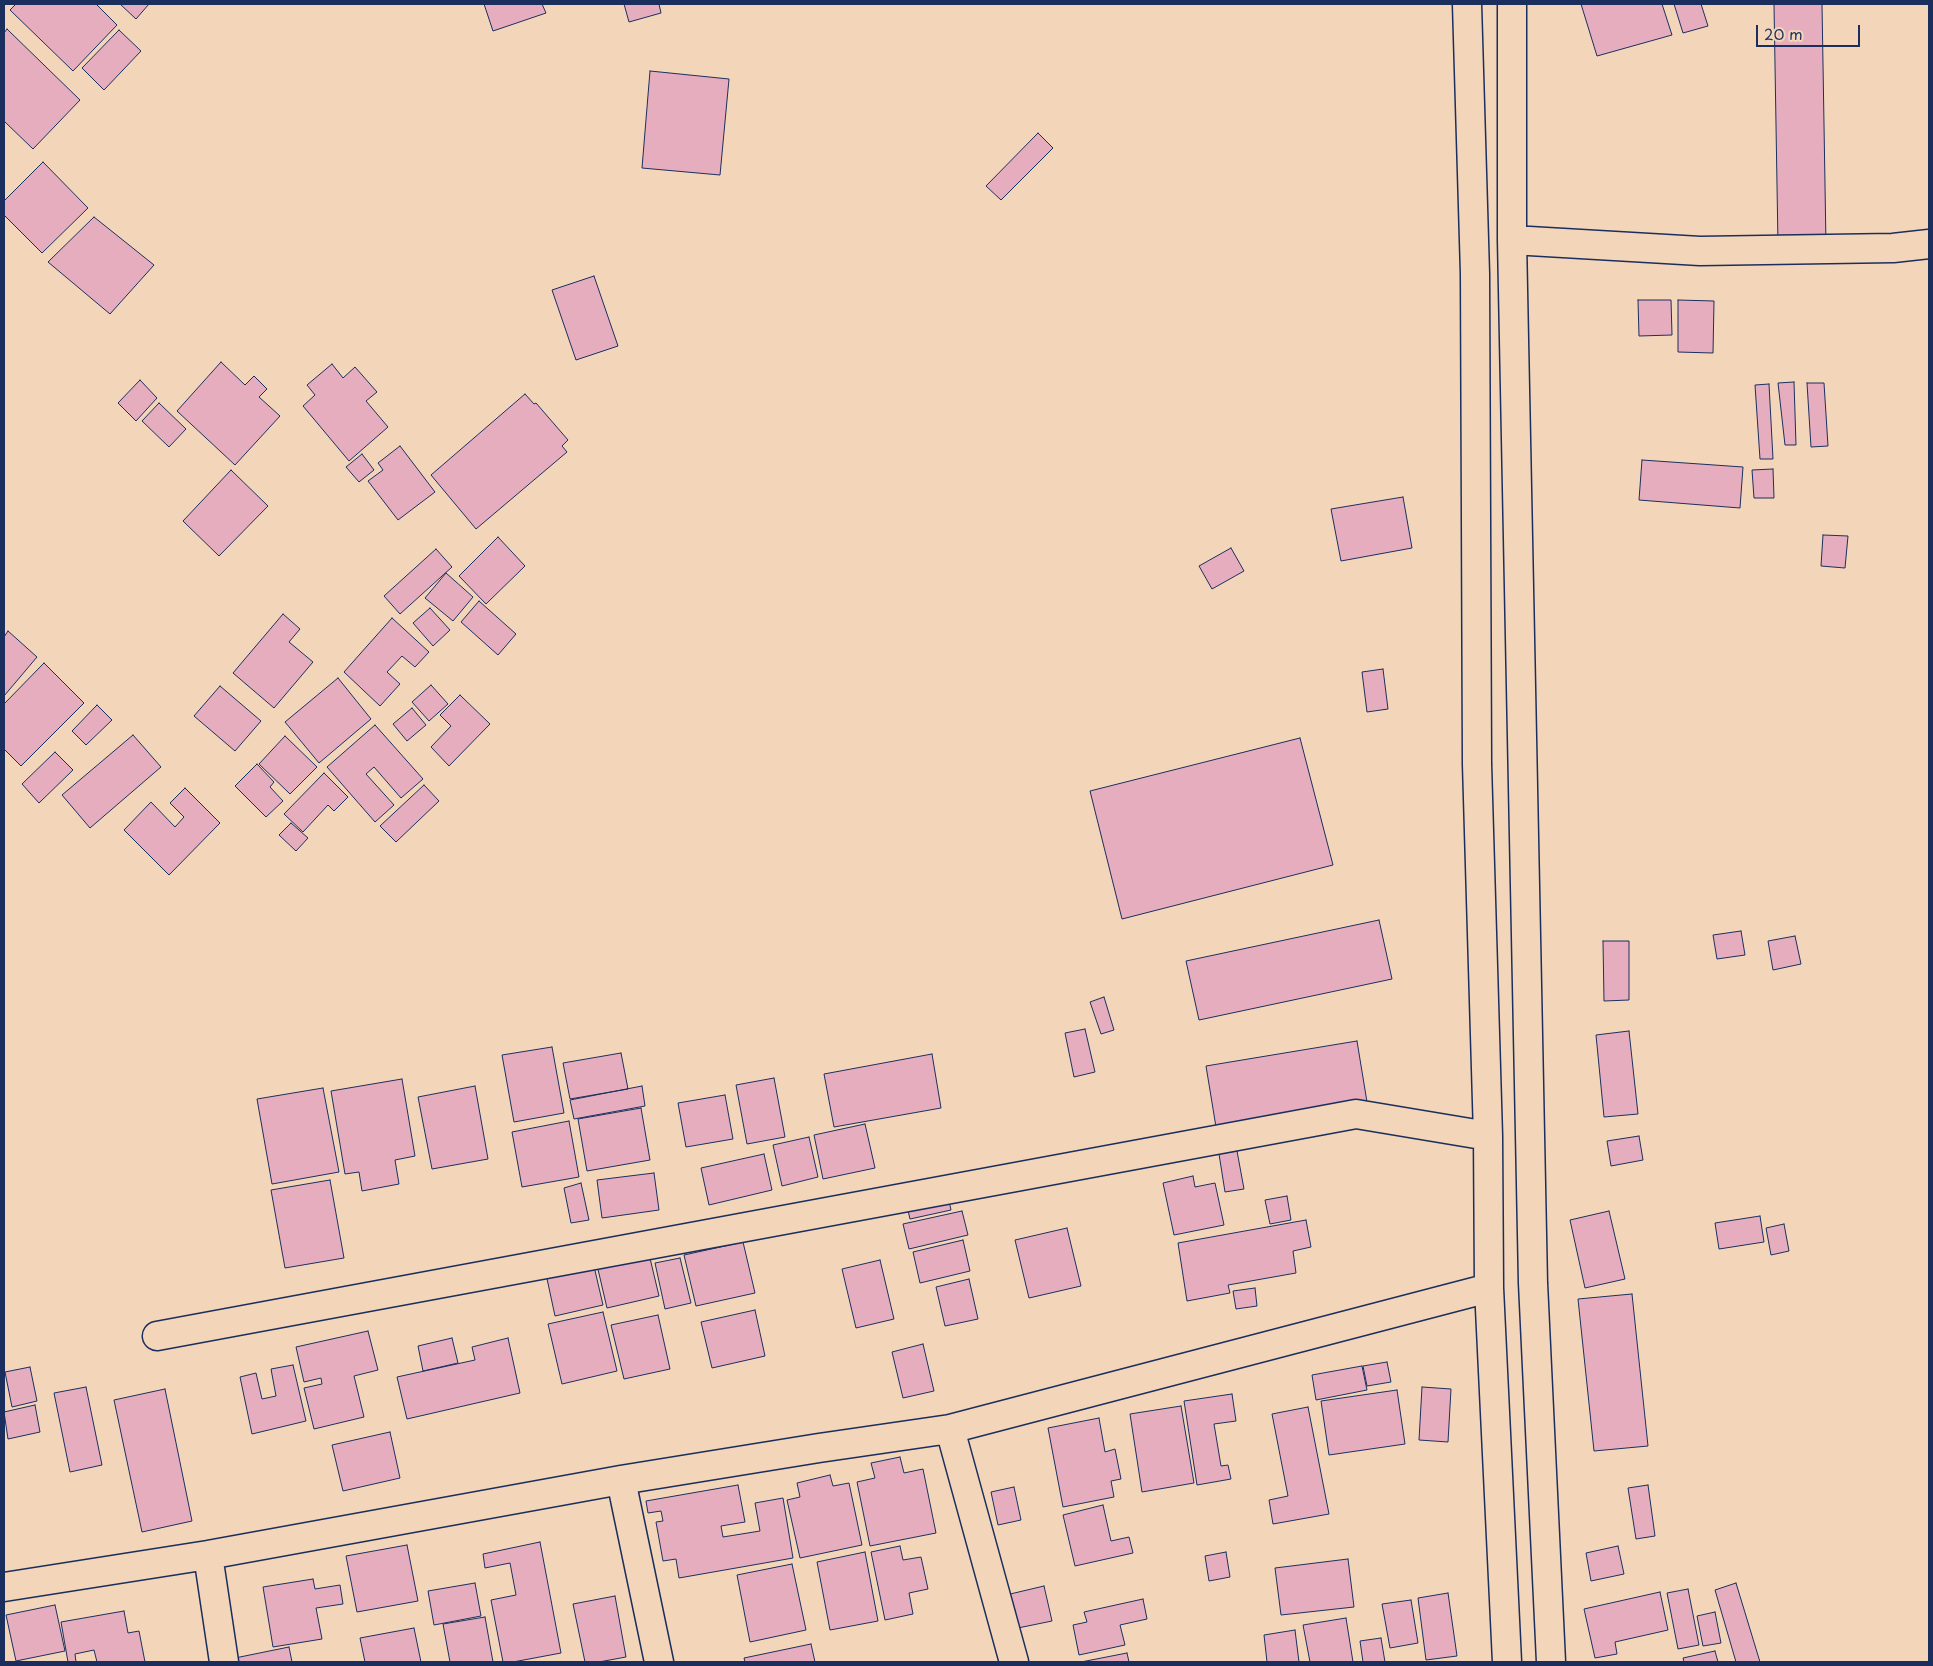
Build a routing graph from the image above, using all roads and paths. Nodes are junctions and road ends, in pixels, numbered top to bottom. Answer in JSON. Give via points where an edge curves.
{"nodes":[{"id":1,"x":1467,"y":4,"type":"edge"},
{"id":2,"x":1512,"y":4,"type":"edge"},
{"id":3,"x":1512,"y":240,"type":"junction"},
{"id":4,"x":1929,"y":244,"type":"edge"},
{"id":5,"x":1488,"y":1136,"type":"junction"},
{"id":6,"x":1489,"y":1288,"type":"junction"},
{"id":7,"x":157,"y":1336,"type":"dead end"},
{"id":8,"x":950,"y":1429,"type":"junction"},
{"id":9,"x":621,"y":1480,"type":"junction"},
{"id":10,"x":208,"y":1555,"type":"junction"},
{"id":11,"x":4,"y":1588,"type":"edge"},
{"id":12,"x":224,"y":1662,"type":"edge"},
{"id":13,"x":659,"y":1662,"type":"edge"},
{"id":14,"x":1014,"y":1662,"type":"edge"},
{"id":15,"x":1507,"y":1662,"type":"edge"},
{"id":16,"x":1551,"y":1662,"type":"edge"}],
"edges":[{"from":1,"to":5,"type":"street","via":[[1474,274],[1477,764]]},
{"from":2,"to":3,"type":"street"},
{"from":3,"to":4,"type":"street","via":[[1700,251],[1893,248]]},
{"from":3,"to":16,"type":"street","via":[[1533,1283]]},
{"from":5,"to":6,"type":"street"},
{"from":5,"to":7,"type":"street","via":[[1356,1114]]},
{"from":6,"to":8,"type":"street"},
{"from":6,"to":15,"type":"street"},
{"from":8,"to":9,"type":"street"},
{"from":8,"to":14,"type":"street"},
{"from":9,"to":10,"type":"street"},
{"from":9,"to":13,"type":"street"},
{"from":10,"to":11,"type":"street"},
{"from":10,"to":12,"type":"street"}]}
